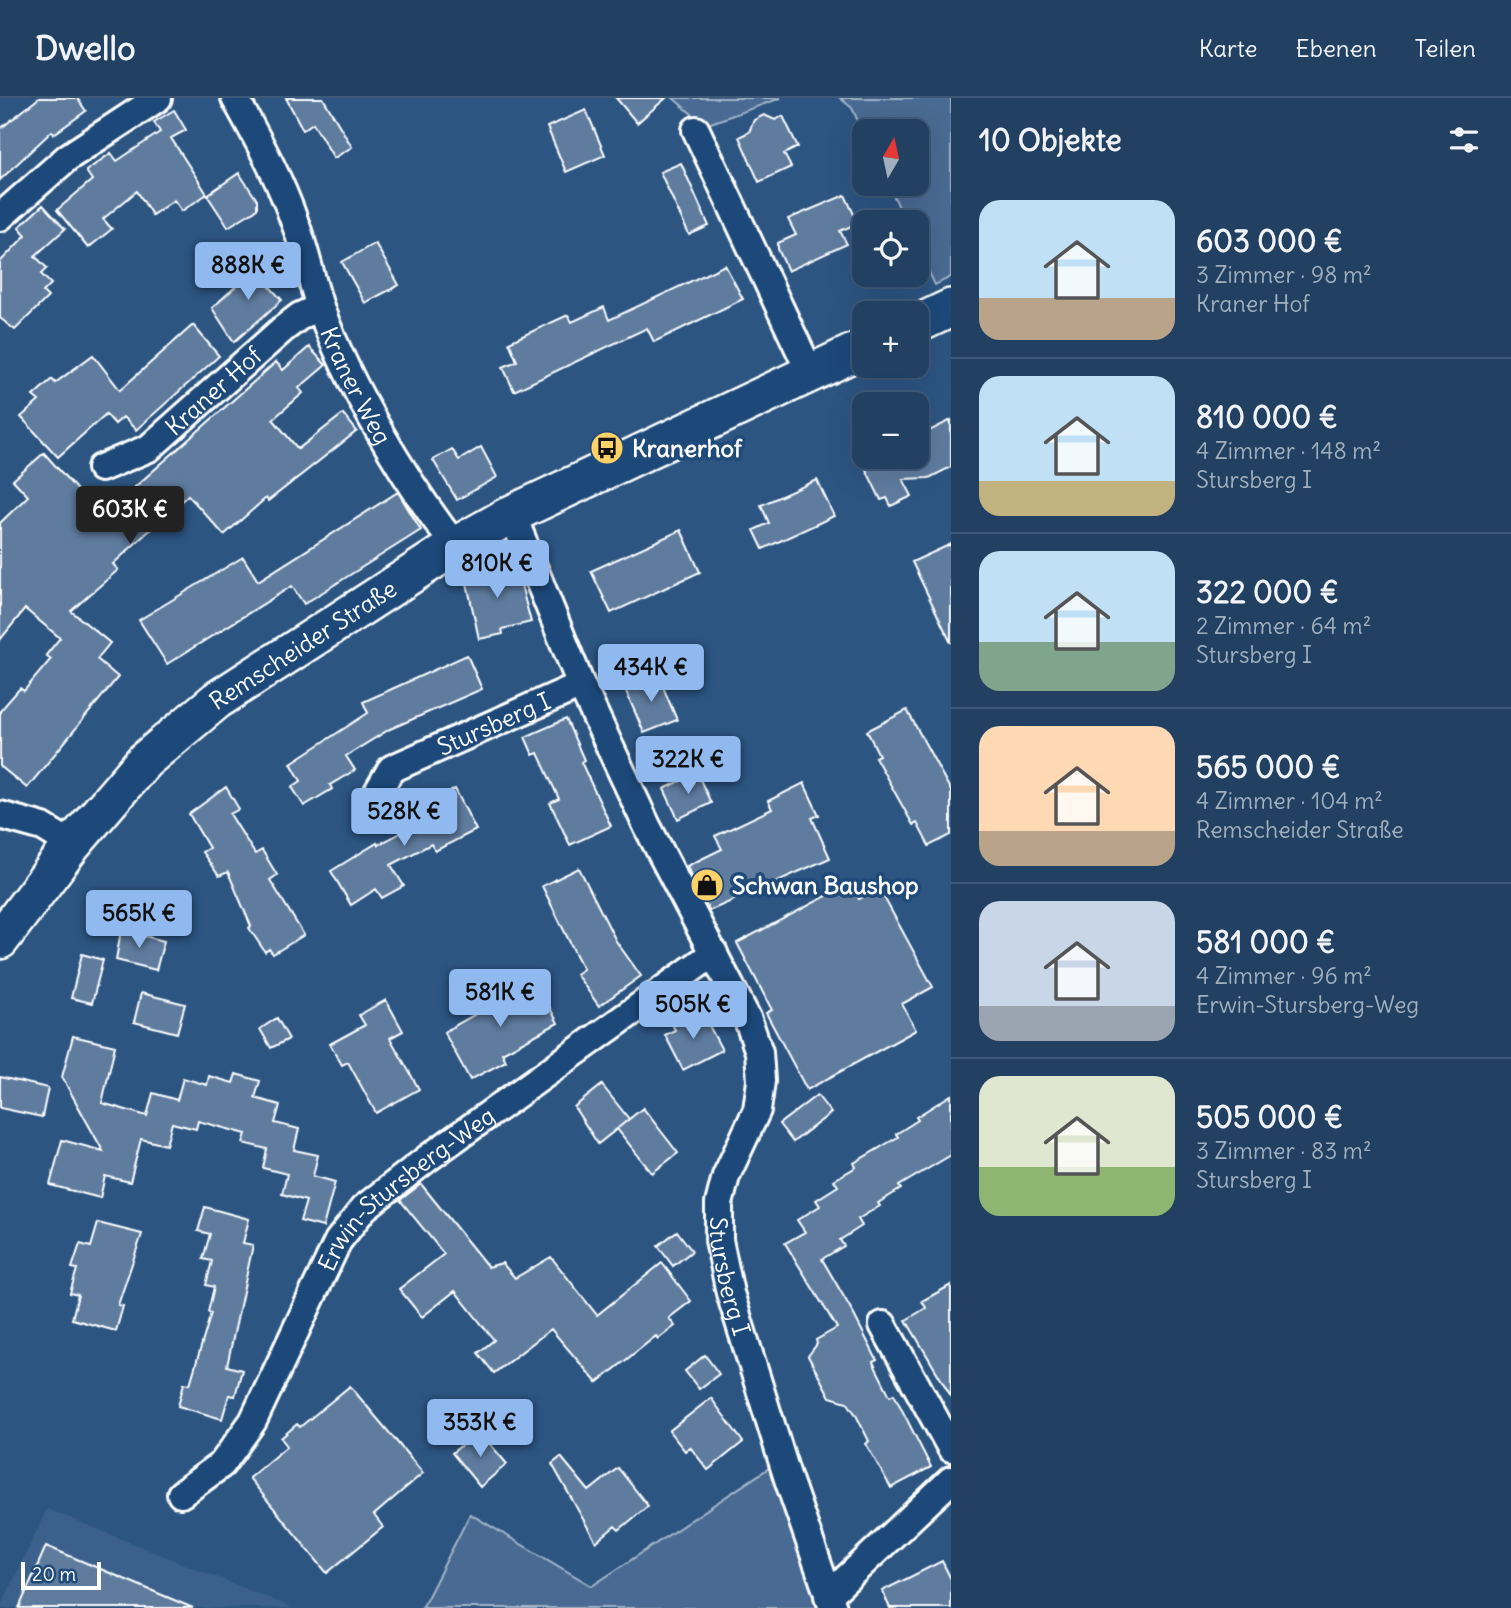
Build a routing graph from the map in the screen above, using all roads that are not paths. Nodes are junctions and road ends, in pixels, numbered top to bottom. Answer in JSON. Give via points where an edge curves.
{"nodes":[{"id":1,"x":158,"y":98,"type":"edge"},
{"id":2,"x":235,"y":98,"type":"edge"},
{"id":3,"x":696,"y":130,"type":"dead end"},
{"id":4,"x":0,"y":217,"type":"edge"},
{"id":5,"x":320,"y":307,"type":"junction"},
{"id":6,"x":951,"y":308,"type":"edge"},
{"id":7,"x":929,"y":318,"type":"edge"},
{"id":8,"x":852,"y":353,"type":"edge"},
{"id":9,"x":810,"y":372,"type":"junction"},
{"id":10,"x":101,"y":468,"type":"dead end"},
{"id":11,"x":512,"y":514,"type":"junction"},
{"id":12,"x":455,"y":545,"type":"junction"},
{"id":13,"x":582,"y":685,"type":"junction"},
{"id":14,"x":377,"y":793,"type":"dead end"},
{"id":15,"x":0,"y":815,"type":"edge"},
{"id":16,"x":72,"y":845,"type":"junction"},
{"id":17,"x":0,"y":940,"type":"edge"},
{"id":18,"x":714,"y":953,"type":"junction"},
{"id":19,"x":883,"y":1325,"type":"dead end"},
{"id":20,"x":951,"y":1448,"type":"edge"},
{"id":21,"x":951,"y":1480,"type":"edge"},
{"id":22,"x":181,"y":1494,"type":"dead end"},
{"id":23,"x":830,"y":1602,"type":"edge"}],
"edges":[{"from":1,"to":4,"type":"street","via":[[68,157]]},
{"from":2,"to":5,"type":"street","name":"Kraner Weg","via":[[287,202]]},
{"from":3,"to":9,"type":"street"},
{"from":5,"to":10,"type":"street","name":"Kraner Hof","via":[[283,329],[149,448]]},
{"from":5,"to":12,"type":"street","name":"Kraner Weg","via":[[353,382]]},
{"from":6,"to":7,"type":"main road"},
{"from":8,"to":9,"type":"main road","name":"Remscheider Straße"},
{"from":9,"to":11,"type":"main road","name":"Remscheider Straße"},
{"from":11,"to":12,"type":"main road","name":"Remscheider Straße"},
{"from":11,"to":13,"type":"street","name":"Stursberg I"},
{"from":12,"to":16,"type":"main road","name":"Remscheider Straße","via":[[175,732]]},
{"from":13,"to":14,"type":"street","name":"Stursberg I","via":[[391,769]]},
{"from":13,"to":18,"type":"street","name":"Stursberg I","via":[[647,827]]},
{"from":15,"to":16,"type":"street","via":[[43,827]]},
{"from":16,"to":17,"type":"main road","name":"Remscheider Straße"},
{"from":18,"to":22,"type":"street","name":"Erwin-Stursberg-Weg","via":[[363,1208],[338,1241],[253,1421],[222,1464]]},
{"from":18,"to":23,"type":"street","name":"Stursberg I","via":[[748,1020],[761,1081],[757,1110],[726,1176],[719,1204],[719,1240],[730,1293]]},
{"from":19,"to":20,"type":"street"},
{"from":21,"to":23,"type":"street"}]}
